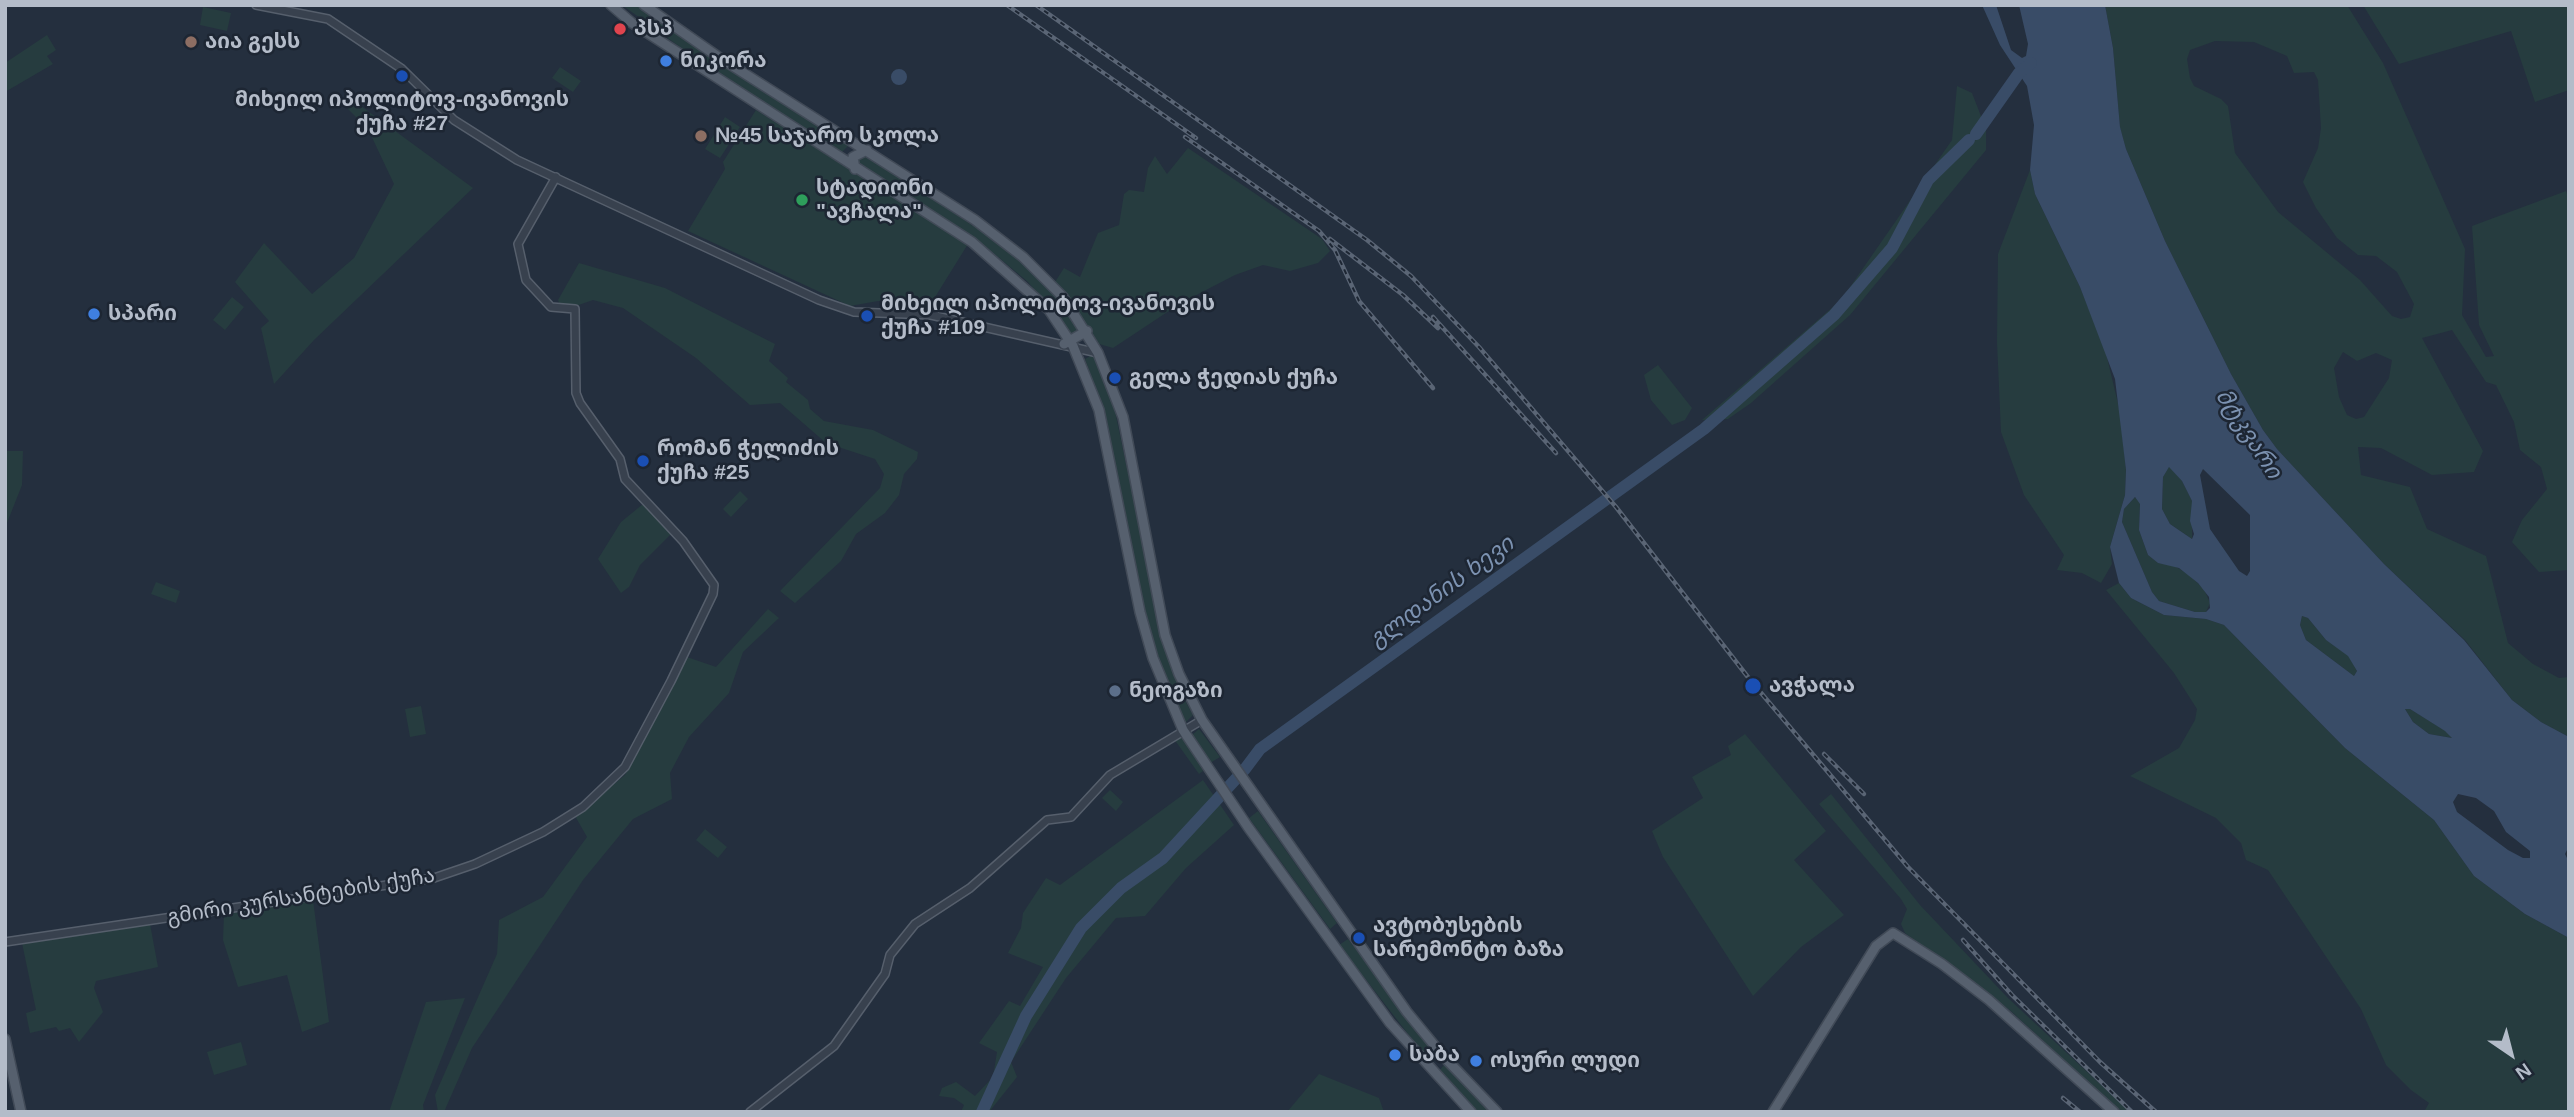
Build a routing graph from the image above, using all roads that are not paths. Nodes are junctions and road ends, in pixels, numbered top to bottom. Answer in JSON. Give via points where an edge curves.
{"nodes":[{"id":1,"x":256,"y":5,"type":"edge"},
{"id":2,"x":611,"y":5,"type":"edge"},
{"id":3,"x":645,"y":5,"type":"edge"},
{"id":4,"x":852,"y":141,"type":"junction"},
{"id":5,"x":867,"y":150,"type":"junction"},
{"id":6,"x":837,"y":158,"type":"junction"},
{"id":7,"x":855,"y":169,"type":"junction"},
{"id":8,"x":556,"y":177,"type":"junction"},
{"id":9,"x":1087,"y":331,"type":"junction"},
{"id":10,"x":1069,"y":343,"type":"junction"},
{"id":11,"x":1098,"y":352,"type":"junction"},
{"id":12,"x":1202,"y":720,"type":"junction"},
{"id":13,"x":1183,"y":730,"type":"junction"},
{"id":14,"x":5,"y":942,"type":"edge"},
{"id":15,"x":5,"y":1039,"type":"edge"},
{"id":16,"x":21,"y":1112,"type":"edge"},
{"id":17,"x":750,"y":1112,"type":"edge"},
{"id":18,"x":1471,"y":1112,"type":"edge"},
{"id":19,"x":1497,"y":1112,"type":"edge"},
{"id":20,"x":1773,"y":1112,"type":"edge"},
{"id":21,"x":2114,"y":1112,"type":"edge"}],
"edges":[{"from":1,"to":8,"type":"street","via":[[328,19],[402,69],[454,120],[517,160]]},
{"from":2,"to":6,"type":"main road"},
{"from":3,"to":4,"type":"main road"},
{"from":4,"to":5,"type":"main road"},
{"from":4,"to":6,"type":"main road","via":[[850,154]]},
{"from":5,"to":7,"type":"main road","via":[[853,157]]},
{"from":5,"to":9,"type":"main road","via":[[1023,257],[1063,297]]},
{"from":6,"to":7,"type":"main road"},
{"from":7,"to":10,"type":"main road","via":[[972,243],[1049,310]]},
{"from":8,"to":10,"type":"street","via":[[779,284],[854,312],[931,315]]},
{"from":8,"to":14,"type":"street","name":"გმირი კურსანტების ქუჩა","via":[[518,244],[526,280],[551,307],[575,309],[576,393],[580,402],[620,459],[625,479],[683,541],[713,585],[713,594],[625,767],[583,807],[543,832],[475,864],[434,877]]},
{"from":9,"to":10,"type":"main road"},
{"from":9,"to":11,"type":"main road"},
{"from":10,"to":11,"type":"street"},
{"from":10,"to":13,"type":"main road","via":[[1099,410],[1140,612],[1153,658]]},
{"from":11,"to":12,"type":"main road","via":[[1123,417],[1165,635]]},
{"from":12,"to":13,"type":"street"},
{"from":12,"to":19,"type":"main road","via":[[1408,1013]]},
{"from":13,"to":17,"type":"street","via":[[1110,775],[1071,817],[1047,820],[970,888],[915,924],[890,954],[885,974],[834,1046]]},
{"from":13,"to":18,"type":"main road","via":[[1390,1023]]},
{"from":15,"to":16,"type":"main road"},
{"from":20,"to":21,"type":"main road","via":[[1876,946],[1893,933],[1989,1000]]}]}
